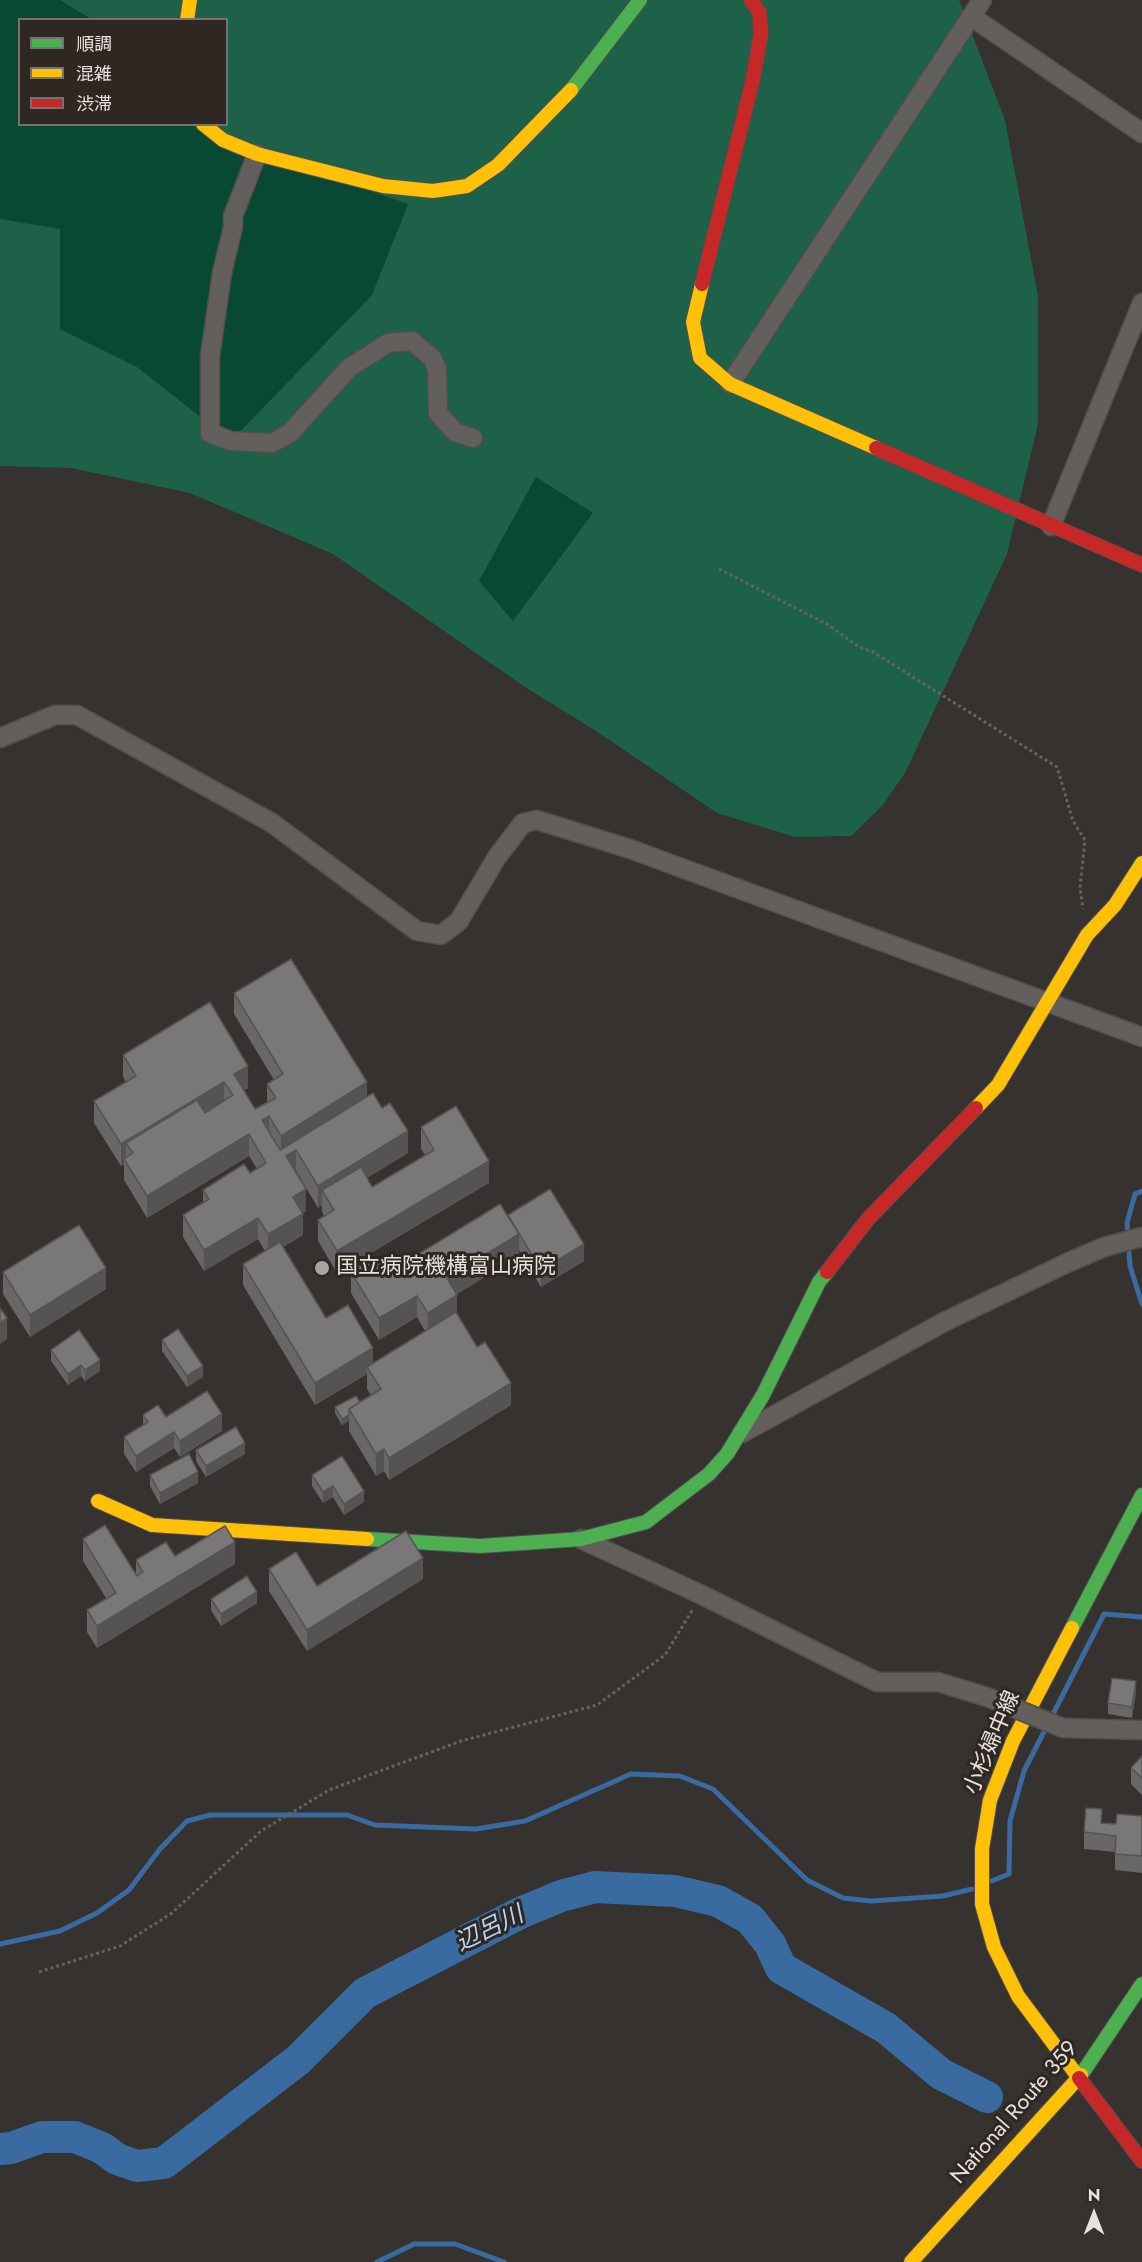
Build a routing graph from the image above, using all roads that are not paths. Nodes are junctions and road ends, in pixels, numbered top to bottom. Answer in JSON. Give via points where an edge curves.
{"nodes":[{"id":1,"x":190,"y":0,"type":"edge"},
{"id":2,"x":640,"y":0,"type":"edge"},
{"id":3,"x":751,"y":0,"type":"edge"},
{"id":4,"x":982,"y":0,"type":"edge"},
{"id":5,"x":187,"y":18,"type":"edge"},
{"id":6,"x":972,"y":18,"type":"junction"},
{"id":7,"x":206,"y":126,"type":"edge"},
{"id":8,"x":1142,"y":134,"type":"edge"},
{"id":9,"x":257,"y":154,"type":"junction"},
{"id":10,"x":1142,"y":303,"type":"edge"},
{"id":11,"x":730,"y":384,"type":"junction"},
{"id":12,"x":473,"y":438,"type":"dead end"},
{"id":13,"x":1051,"y":526,"type":"junction"},
{"id":14,"x":1142,"y":565,"type":"edge"},
{"id":15,"x":0,"y":738,"type":"edge"},
{"id":16,"x":1142,"y":862,"type":"edge"},
{"id":17,"x":1046,"y":1001,"type":"junction"},
{"id":18,"x":1142,"y":1037,"type":"edge"},
{"id":19,"x":1142,"y":1237,"type":"edge"},
{"id":20,"x":742,"y":1433,"type":"junction"},
{"id":21,"x":1142,"y":1495,"type":"edge"},
{"id":22,"x":98,"y":1501,"type":"dead end"},
{"id":23,"x":581,"y":1539,"type":"junction"},
{"id":24,"x":1142,"y":1730,"type":"edge"},
{"id":25,"x":1142,"y":1984,"type":"edge"},
{"id":26,"x":1079,"y":2078,"type":"junction"},
{"id":27,"x":1142,"y":2161,"type":"edge"},
{"id":28,"x":911,"y":2262,"type":"edge"}],
"edges":[{"from":1,"to":5,"type":"main road"},
{"from":2,"to":9,"type":"main road","via":[[575,86],[498,165],[467,186],[433,191],[383,186]]},
{"from":3,"to":11,"type":"main road","via":[[759,12],[761,33],[753,79],[693,322],[700,358]]},
{"from":4,"to":6,"type":"street"},
{"from":6,"to":8,"type":"street"},
{"from":6,"to":11,"type":"street"},
{"from":7,"to":9,"type":"main road","via":[[224,140]]},
{"from":9,"to":12,"type":"street","via":[[233,216],[222,273],[210,356],[210,433],[231,441],[272,443],[290,433],[349,368],[388,343],[412,341],[432,358],[437,369],[438,413],[455,432]]},
{"from":10,"to":13,"type":"street"},
{"from":11,"to":13,"type":"main road"},
{"from":13,"to":14,"type":"main road"},
{"from":15,"to":17,"type":"street","via":[[55,715],[77,715],[273,823],[417,931],[441,935],[459,921],[503,848],[524,823],[537,820],[630,849]]},
{"from":16,"to":17,"type":"main road","via":[[1115,905],[1087,935]]},
{"from":17,"to":18,"type":"street"},
{"from":17,"to":20,"type":"main road","via":[[998,1085],[868,1219],[819,1282]]},
{"from":19,"to":20,"type":"street","via":[[1104,1247],[944,1322]]},
{"from":20,"to":23,"type":"main road","via":[[710,1474],[646,1522]]},
{"from":21,"to":26,"type":"main road","name":"小杉婦中線","via":[[1012,1741],[990,1800],[982,1849],[982,1904],[994,1947],[1018,1996]]},
{"from":22,"to":23,"type":"main road","via":[[152,1525],[163,1526],[480,1545]]},
{"from":23,"to":24,"type":"street","bridge":true,"via":[[877,1682],[938,1682],[1063,1728]]},
{"from":25,"to":26,"type":"main road","name":"National Route 359"},
{"from":26,"to":27,"type":"main road","name":"小杉婦中線"},
{"from":26,"to":28,"type":"main road","name":"National Route 359"}]}
